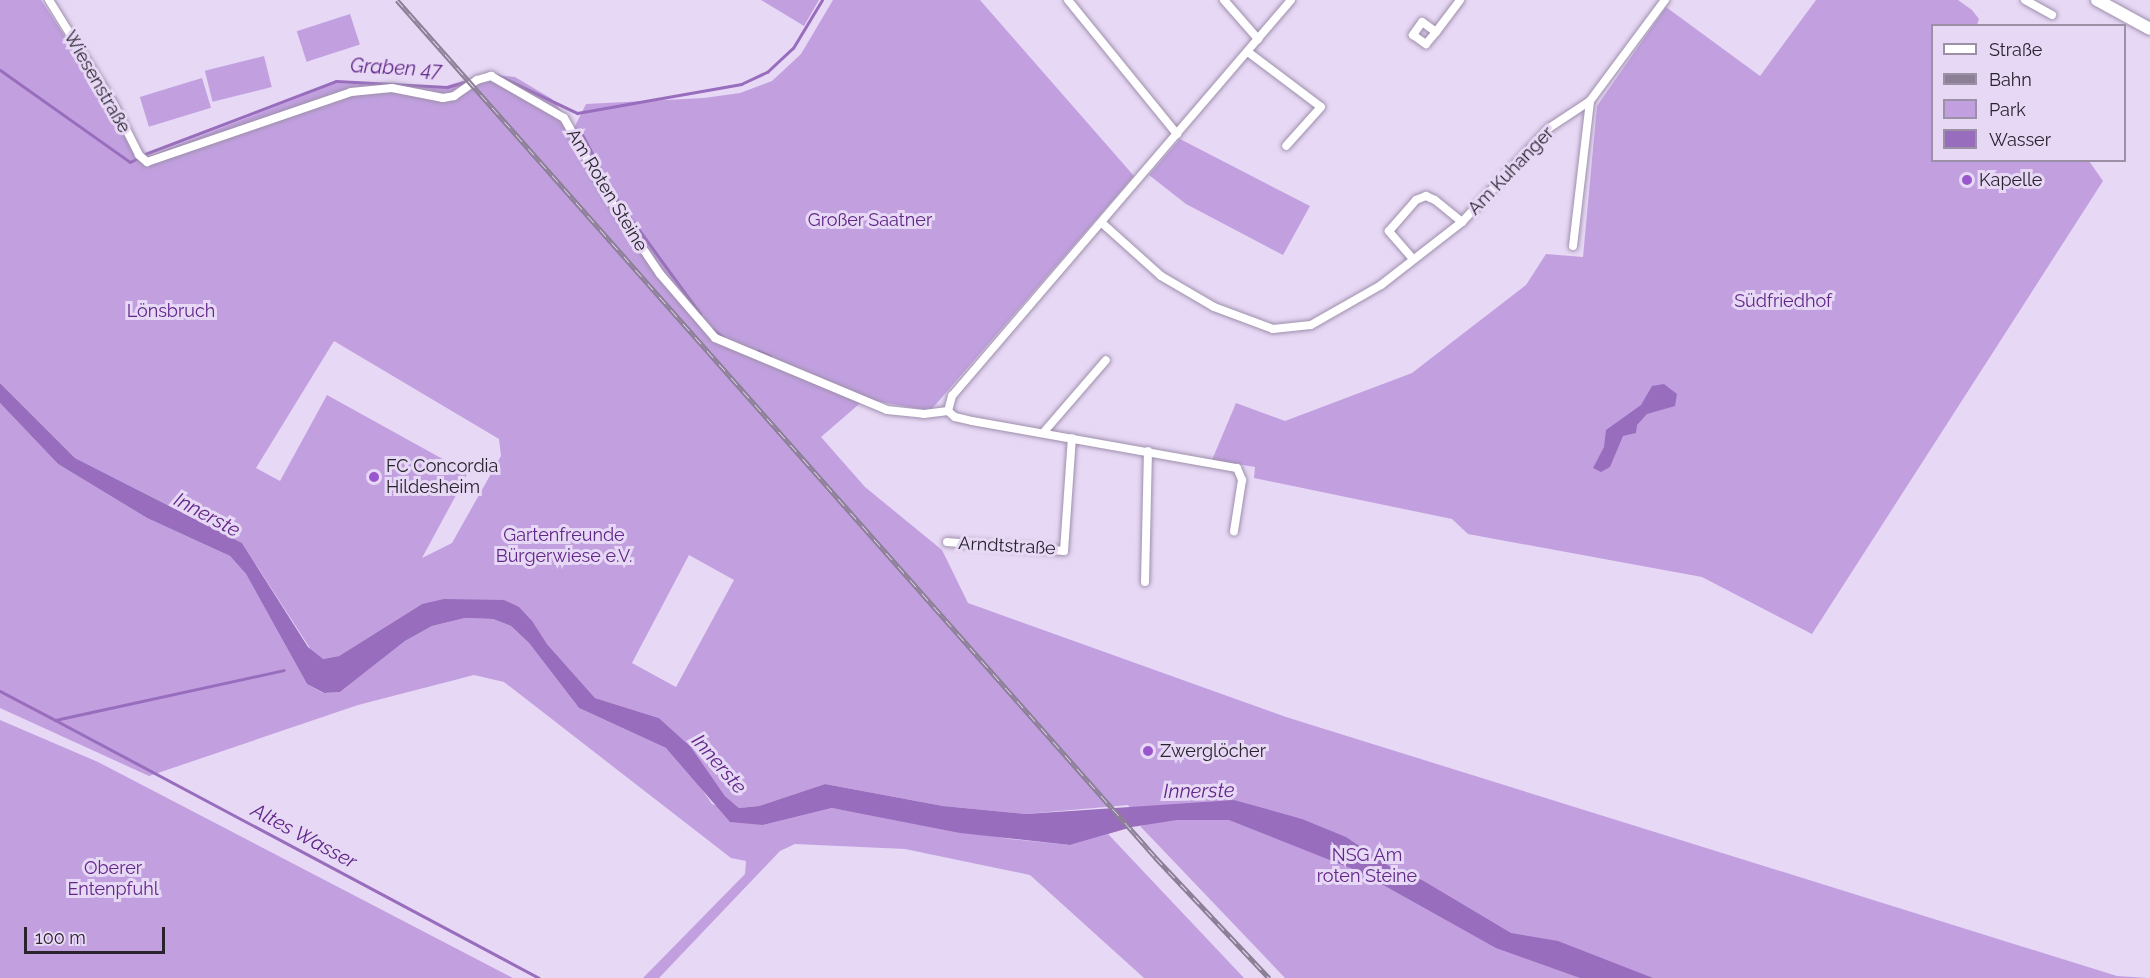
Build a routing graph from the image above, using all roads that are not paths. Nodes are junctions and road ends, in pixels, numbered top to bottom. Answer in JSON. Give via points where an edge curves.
{"nodes":[{"id":1,"x":49,"y":0,"type":"edge"},
{"id":2,"x":1068,"y":0,"type":"edge"},
{"id":3,"x":1224,"y":0,"type":"edge"},
{"id":4,"x":1291,"y":0,"type":"edge"},
{"id":5,"x":1460,"y":0,"type":"edge"},
{"id":6,"x":1665,"y":0,"type":"edge"},
{"id":7,"x":2025,"y":0,"type":"edge"},
{"id":8,"x":2097,"y":0,"type":"edge"},
{"id":9,"x":2052,"y":15,"type":"dead end"},
{"id":10,"x":2150,"y":29,"type":"edge"},
{"id":11,"x":1436,"y":32,"type":"dead end"},
{"id":12,"x":1258,"y":39,"type":"junction"},
{"id":13,"x":1248,"y":52,"type":"junction"},
{"id":14,"x":1590,"y":101,"type":"junction"},
{"id":15,"x":1178,"y":134,"type":"junction"},
{"id":16,"x":1286,"y":146,"type":"dead end"},
{"id":17,"x":147,"y":162,"type":"joint"},
{"id":18,"x":1461,"y":222,"type":"junction"},
{"id":19,"x":1102,"y":223,"type":"junction"},
{"id":20,"x":1573,"y":246,"type":"dead end"},
{"id":21,"x":1413,"y":259,"type":"junction"},
{"id":22,"x":1107,"y":360,"type":"dead end"},
{"id":23,"x":948,"y":411,"type":"junction"},
{"id":24,"x":1043,"y":433,"type":"junction"},
{"id":25,"x":1072,"y":438,"type":"junction"},
{"id":26,"x":1148,"y":451,"type":"junction"},
{"id":27,"x":1234,"y":531,"type":"dead end"},
{"id":28,"x":947,"y":542,"type":"dead end"},
{"id":29,"x":1145,"y":582,"type":"dead end"}],
"edges":[{"from":1,"to":17,"type":"street","name":"Wiesenstraße","via":[[114,105],[139,155]]},
{"from":2,"to":15,"type":"street"},
{"from":3,"to":12,"type":"street"},
{"from":4,"to":12,"type":"street"},
{"from":5,"to":11,"type":"street"},
{"from":6,"to":14,"type":"street"},
{"from":7,"to":9,"type":"street"},
{"from":8,"to":10,"type":"main road"},
{"from":12,"to":13,"type":"street"},
{"from":13,"to":15,"type":"street"},
{"from":13,"to":16,"type":"street","via":[[1321,107]]},
{"from":14,"to":18,"type":"street","name":"Am Kuhanger","via":[[1549,128]]},
{"from":14,"to":20,"type":"street"},
{"from":15,"to":19,"type":"street"},
{"from":17,"to":23,"type":"street","name":"Am Roten Steine","via":[[351,92],[392,88],[443,98],[491,76],[564,118],[612,203],[660,273],[715,338],[887,410],[924,414]]},
{"from":18,"to":21,"type":"street","name":"Am Kuhanger"},
{"from":18,"to":21,"type":"street","name":"Am Kuhanger","via":[[1435,200],[1426,196],[1416,200],[1389,231]]},
{"from":19,"to":21,"type":"street","name":"Am Kuhanger","via":[[1176,285],[1214,307],[1273,329],[1302,327],[1331,315],[1381,285]]},
{"from":19,"to":23,"type":"street","via":[[952,396]]},
{"from":22,"to":24,"type":"street"},
{"from":23,"to":24,"type":"street","name":"Am Roten Steine","via":[[955,417]]},
{"from":24,"to":25,"type":"street","name":"Am Roten Steine"},
{"from":25,"to":26,"type":"street","name":"Am Roten Steine"},
{"from":25,"to":28,"type":"street","name":"Arndtstraße","via":[[1064,551]]},
{"from":26,"to":27,"type":"street","name":"Am Roten Steine","via":[[1237,468],[1242,480]]},
{"from":26,"to":29,"type":"street"}]}
